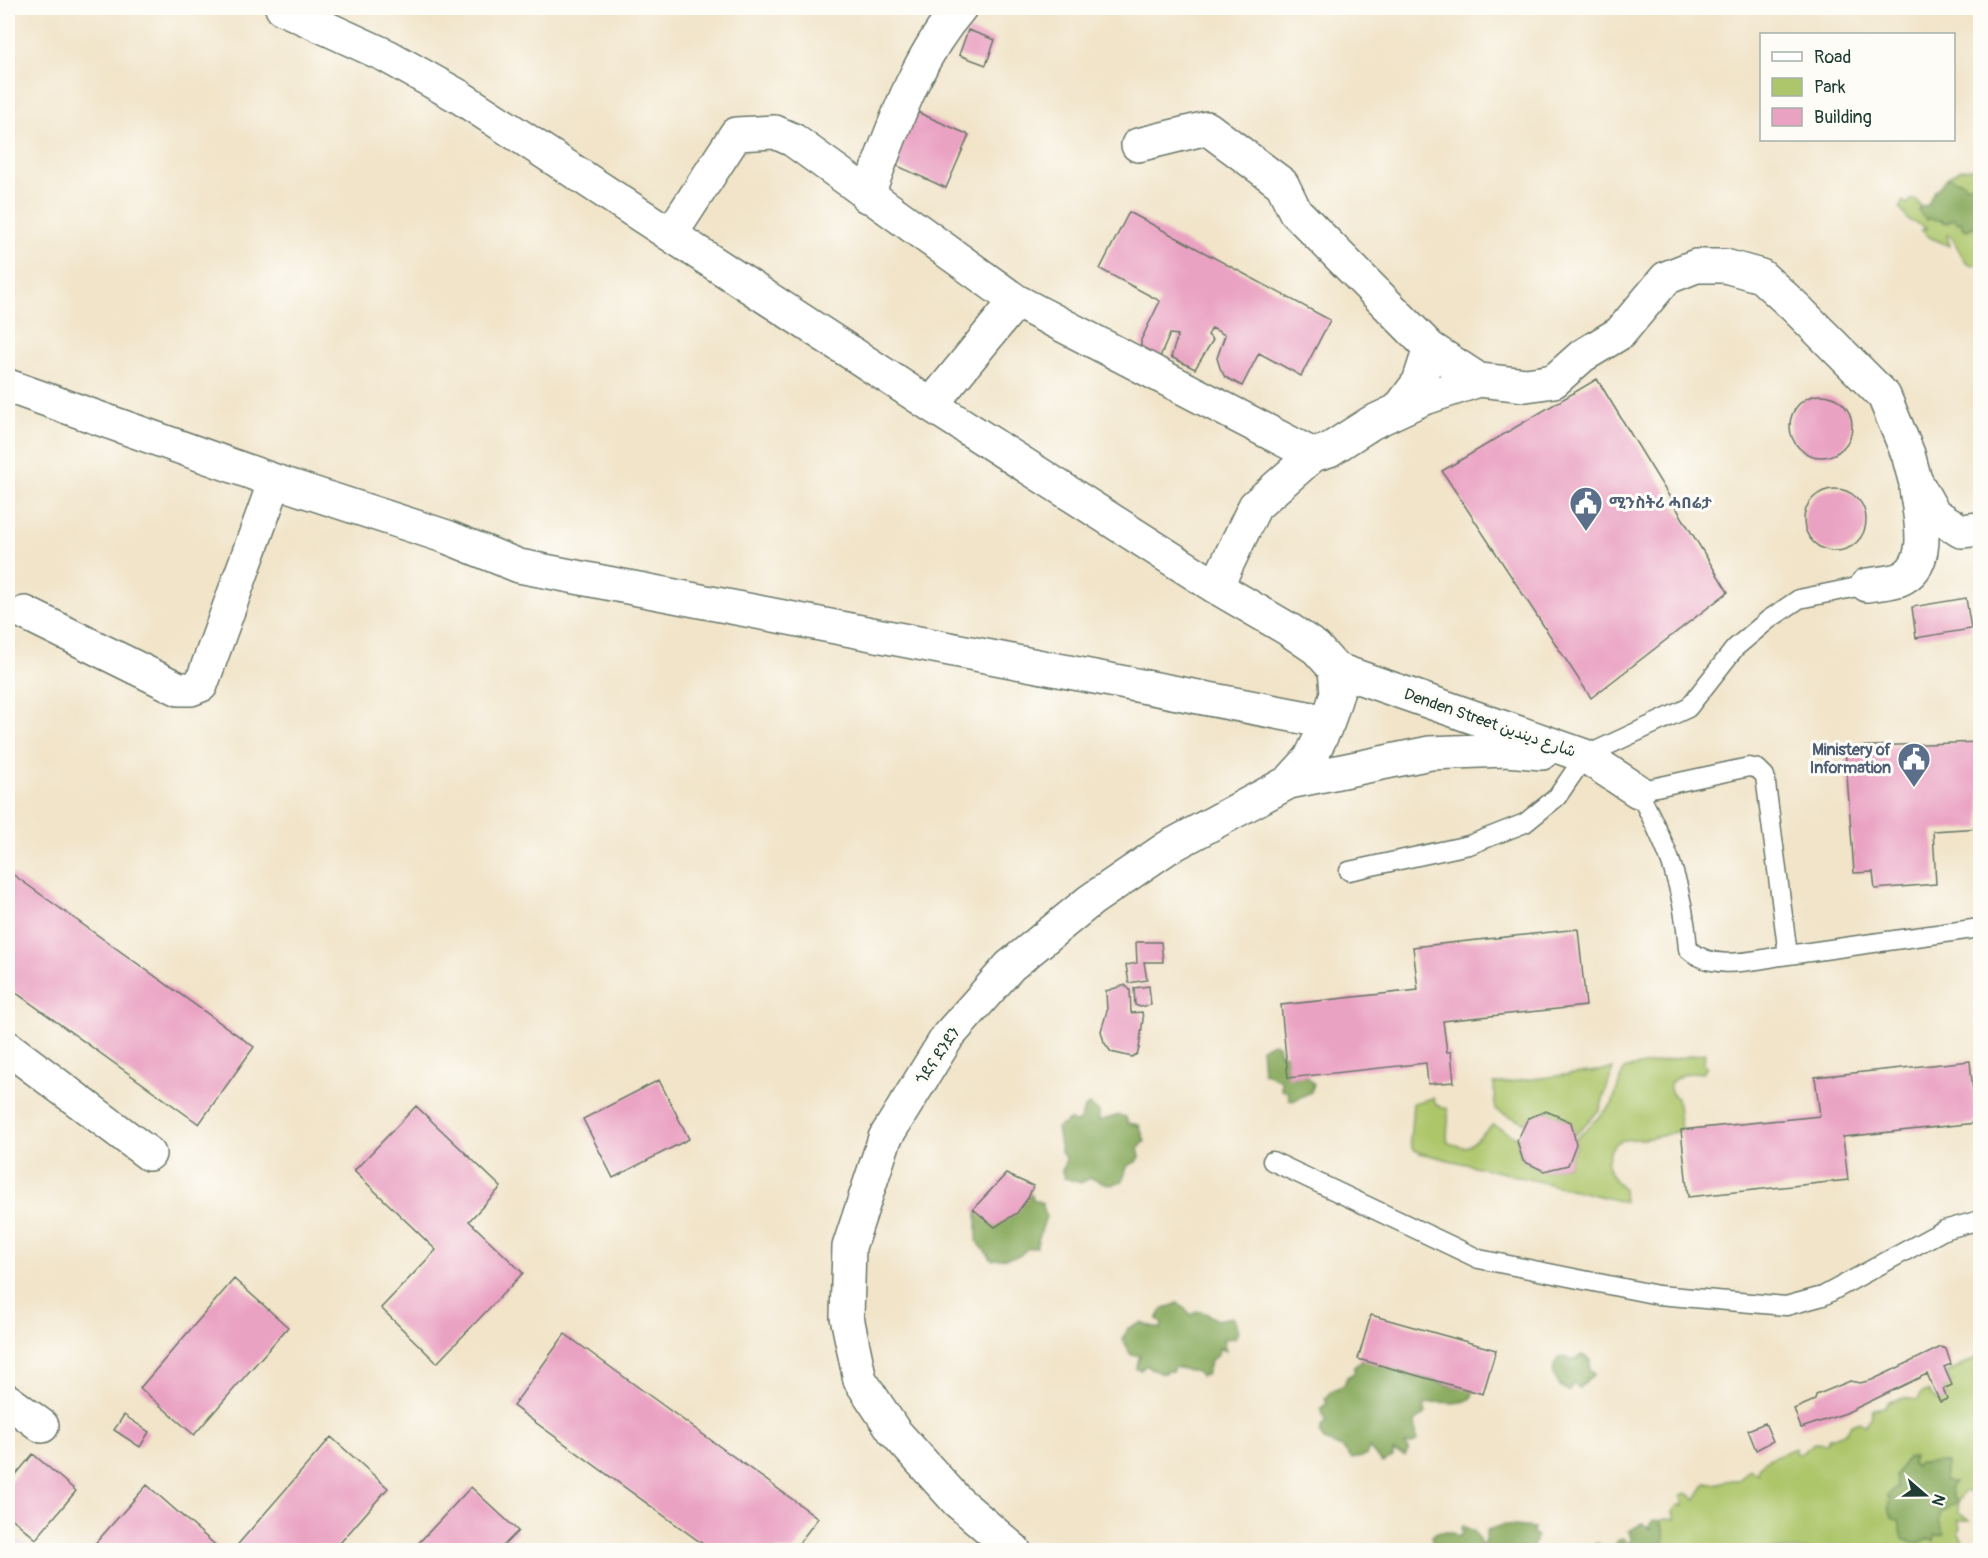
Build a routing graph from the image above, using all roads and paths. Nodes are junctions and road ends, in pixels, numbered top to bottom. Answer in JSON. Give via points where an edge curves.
{"nodes":[{"id":1,"x":282,"y":8,"type":"edge"},
{"id":2,"x":960,"y":8,"type":"edge"},
{"id":3,"x":1138,"y":145,"type":"dead end"},
{"id":4,"x":867,"y":196,"type":"junction"},
{"id":5,"x":671,"y":234,"type":"junction"},
{"id":6,"x":1016,"y":301,"type":"junction"},
{"id":7,"x":1430,"y":348,"type":"junction"},
{"id":8,"x":1479,"y":380,"type":"junction"},
{"id":9,"x":8,"y":386,"type":"edge"},
{"id":10,"x":931,"y":405,"type":"junction"},
{"id":11,"x":1399,"y":409,"type":"junction"},
{"id":12,"x":1312,"y":454,"type":"junction"},
{"id":13,"x":1915,"y":480,"type":"junction"},
{"id":14,"x":274,"y":481,"type":"junction"},
{"id":15,"x":1980,"y":529,"type":"edge"},
{"id":16,"x":1867,"y":585,"type":"joint"},
{"id":17,"x":1216,"y":587,"type":"junction"},
{"id":18,"x":25,"y":613,"type":"dead end"},
{"id":19,"x":1335,"y":669,"type":"junction"},
{"id":20,"x":1328,"y":722,"type":"junction"},
{"id":21,"x":1585,"y":756,"type":"junction"},
{"id":22,"x":1289,"y":782,"type":"junction"},
{"id":23,"x":1638,"y":791,"type":"junction"},
{"id":24,"x":1349,"y":871,"type":"dead end"},
{"id":25,"x":1980,"y":928,"type":"edge"},
{"id":26,"x":1788,"y":955,"type":"junction"},
{"id":27,"x":8,"y":1048,"type":"edge"},
{"id":28,"x":149,"y":1154,"type":"dead end"},
{"id":29,"x":1272,"y":1161,"type":"dead end"},
{"id":30,"x":1980,"y":1220,"type":"edge"},
{"id":31,"x":8,"y":1401,"type":"edge"},
{"id":32,"x":42,"y":1426,"type":"dead end"},
{"id":33,"x":1014,"y":1551,"type":"edge"}],
"edges":[{"from":1,"to":5,"type":"street","via":[[387,56],[460,97]]},
{"from":2,"to":4,"type":"street","via":[[937,34],[918,69]]},
{"from":3,"to":7,"type":"street","via":[[1208,128],[1282,184],[1296,211]]},
{"from":4,"to":5,"type":"street","via":[[784,136],[775,132],[736,134]]},
{"from":4,"to":6,"type":"street"},
{"from":5,"to":10,"type":"street"},
{"from":6,"to":10,"type":"street"},
{"from":6,"to":12,"type":"street"},
{"from":7,"to":8,"type":"street"},
{"from":7,"to":11,"type":"street","via":[[1419,382]]},
{"from":8,"to":11,"type":"street"},
{"from":8,"to":13,"type":"street","via":[[1526,385],[1554,381],[1582,356],[1620,333],[1666,278],[1696,266],[1725,266],[1761,276],[1884,396]]},
{"from":9,"to":14,"type":"street"},
{"from":10,"to":17,"type":"street"},
{"from":11,"to":12,"type":"street","via":[[1329,450]]},
{"from":12,"to":17,"type":"street","via":[[1255,506]]},
{"from":13,"to":15,"type":"street","via":[[1934,514],[1961,531]]},
{"from":13,"to":16,"type":"street","via":[[1922,544],[1917,562],[1904,577]]},
{"from":14,"to":18,"type":"street","via":[[201,685],[179,689]]},
{"from":14,"to":20,"type":"street","via":[[447,537],[519,566]]},
{"from":16,"to":21,"type":"lane","via":[[1799,599],[1735,648],[1688,708]]},
{"from":17,"to":19,"type":"street","via":[[1316,648]]},
{"from":19,"to":20,"type":"street","name":"ጎደና ደንደን","via":[[1337,693]]},
{"from":19,"to":21,"type":"street","name":"Denden Street شارع ديندين"},
{"from":20,"to":22,"type":"street","name":"ጎደና ደንደን","via":[[1310,759]]},
{"from":21,"to":22,"type":"street","via":[[1504,750],[1430,753]]},
{"from":21,"to":23,"type":"street","name":"Denden Street شارع ديندين"},
{"from":21,"to":24,"type":"lane","via":[[1557,797],[1525,823],[1469,845]]},
{"from":22,"to":33,"type":"street","name":"ጎደና ደንደን","via":[[1167,848],[1091,900],[1010,966],[948,1036],[885,1138],[849,1247],[847,1317],[860,1380],[894,1431],[957,1501]]},
{"from":23,"to":26,"type":"lane","via":[[1672,859],[1686,916],[1688,949],[1712,963]]},
{"from":23,"to":26,"type":"lane","via":[[1749,767],[1765,776]]},
{"from":25,"to":26,"type":"lane"},
{"from":27,"to":28,"type":"street"},
{"from":29,"to":30,"type":"lane","via":[[1479,1259],[1658,1295],[1786,1306],[1823,1296],[1944,1230]]},
{"from":31,"to":32,"type":"street"}]}
